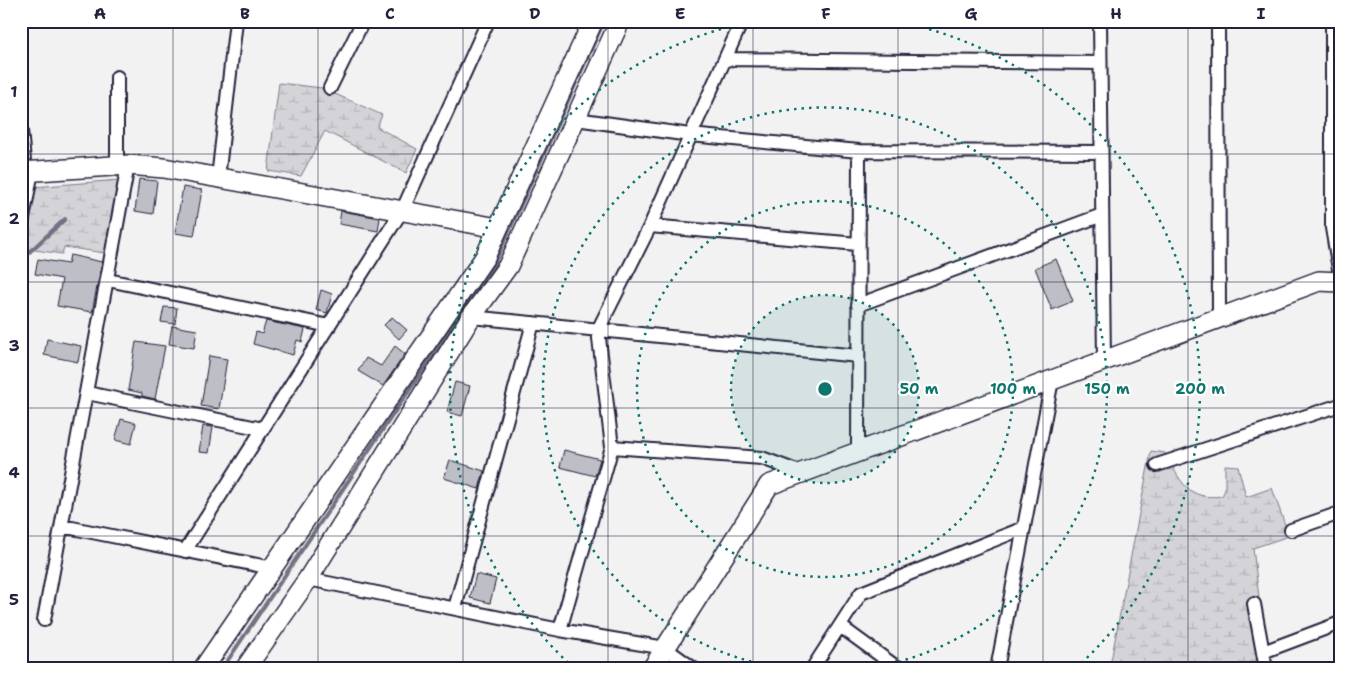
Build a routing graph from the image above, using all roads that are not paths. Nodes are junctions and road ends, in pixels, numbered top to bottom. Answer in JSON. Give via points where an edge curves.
{"nodes":[{"id":1,"x":236,"y":21,"type":"edge"},
{"id":2,"x":363,"y":21,"type":"edge"},
{"id":3,"x":488,"y":21,"type":"edge"},
{"id":4,"x":593,"y":21,"type":"edge"},
{"id":5,"x":620,"y":21,"type":"edge"},
{"id":6,"x":742,"y":21,"type":"edge"},
{"id":7,"x":1100,"y":21,"type":"edge"},
{"id":8,"x":1218,"y":21,"type":"edge"},
{"id":9,"x":1332,"y":21,"type":"edge"},
{"id":10,"x":725,"y":59,"type":"junction"},
{"id":11,"x":1100,"y":63,"type":"junction"},
{"id":12,"x":117,"y":78,"type":"dead end"},
{"id":13,"x":330,"y":88,"type":"dead end"},
{"id":14,"x":576,"y":119,"type":"junction"},
{"id":15,"x":21,"y":130,"type":"edge"},
{"id":16,"x":690,"y":135,"type":"junction"},
{"id":17,"x":859,"y":151,"type":"junction"},
{"id":18,"x":1101,"y":152,"type":"junction"},
{"id":19,"x":122,"y":165,"type":"junction"},
{"id":20,"x":26,"y":171,"type":"edge"},
{"id":21,"x":218,"y":178,"type":"junction"},
{"id":22,"x":402,"y":210,"type":"junction"},
{"id":23,"x":1102,"y":215,"type":"junction"},
{"id":24,"x":650,"y":226,"type":"junction"},
{"id":25,"x":498,"y":228,"type":"junction"},
{"id":26,"x":21,"y":229,"type":"edge"},
{"id":27,"x":858,"y":244,"type":"junction"},
{"id":28,"x":1340,"y":275,"type":"edge"},
{"id":29,"x":108,"y":280,"type":"junction"},
{"id":30,"x":1340,"y":282,"type":"edge"},
{"id":31,"x":858,"y":304,"type":"junction"},
{"id":32,"x":471,"y":317,"type":"junction"},
{"id":33,"x":1219,"y":318,"type":"junction"},
{"id":34,"x":533,"y":323,"type":"junction"},
{"id":35,"x":329,"y":326,"type":"junction"},
{"id":36,"x":598,"y":330,"type":"junction"},
{"id":37,"x":858,"y":356,"type":"junction"},
{"id":38,"x":1104,"y":361,"type":"junction"},
{"id":39,"x":1052,"y":380,"type":"junction"},
{"id":40,"x":87,"y":393,"type":"junction"},
{"id":41,"x":1340,"y":405,"type":"edge"},
{"id":42,"x":263,"y":429,"type":"junction"},
{"id":43,"x":612,"y":447,"type":"junction"},
{"id":44,"x":858,"y":452,"type":"junction"},
{"id":45,"x":1157,"y":465,"type":"dead end"},
{"id":46,"x":802,"y":473,"type":"junction"},
{"id":47,"x":1340,"y":513,"type":"edge"},
{"id":48,"x":62,"y":526,"type":"junction"},
{"id":49,"x":1024,"y":528,"type":"junction"},
{"id":50,"x":1291,"y":530,"type":"dead end"},
{"id":51,"x":185,"y":550,"type":"junction"},
{"id":52,"x":272,"y":568,"type":"junction"},
{"id":53,"x":308,"y":578,"type":"junction"},
{"id":54,"x":1254,"y":604,"type":"dead end"},
{"id":55,"x":455,"y":608,"type":"junction"},
{"id":56,"x":44,"y":620,"type":"dead end"},
{"id":57,"x":1340,"y":623,"type":"edge"},
{"id":58,"x":840,"y":626,"type":"junction"},
{"id":59,"x":560,"y":630,"type":"junction"},
{"id":60,"x":665,"y":648,"type":"junction"},
{"id":61,"x":1263,"y":652,"type":"junction"},
{"id":62,"x":205,"y":668,"type":"edge"},
{"id":63,"x":245,"y":669,"type":"edge"},
{"id":64,"x":652,"y":669,"type":"edge"},
{"id":65,"x":694,"y":669,"type":"edge"},
{"id":66,"x":812,"y":669,"type":"edge"},
{"id":67,"x":899,"y":669,"type":"edge"},
{"id":68,"x":997,"y":669,"type":"edge"},
{"id":69,"x":1266,"y":669,"type":"edge"}],
"edges":[{"from":1,"to":21,"type":"street"},
{"from":2,"to":13,"type":"street"},
{"from":3,"to":22,"type":"street"},
{"from":4,"to":25,"type":"street"},
{"from":5,"to":14,"type":"street"},
{"from":6,"to":10,"type":"street"},
{"from":7,"to":11,"type":"street"},
{"from":8,"to":33,"type":"street"},
{"from":9,"to":28,"type":"street","via":[[1332,228]]},
{"from":10,"to":11,"type":"street"},
{"from":10,"to":16,"type":"street"},
{"from":11,"to":18,"type":"street"},
{"from":12,"to":19,"type":"street"},
{"from":14,"to":16,"type":"street"},
{"from":14,"to":32,"type":"street","via":[[508,266]]},
{"from":15,"to":20,"type":"street"},
{"from":16,"to":17,"type":"street"},
{"from":16,"to":24,"type":"street"},
{"from":17,"to":18,"type":"street"},
{"from":17,"to":27,"type":"street"},
{"from":18,"to":23,"type":"street"},
{"from":19,"to":20,"type":"street"},
{"from":19,"to":21,"type":"street","via":[[164,168]]},
{"from":19,"to":29,"type":"street"},
{"from":20,"to":26,"type":"street"},
{"from":21,"to":22,"type":"street"},
{"from":22,"to":25,"type":"street"},
{"from":22,"to":35,"type":"street"},
{"from":23,"to":31,"type":"street"},
{"from":23,"to":38,"type":"street"},
{"from":24,"to":27,"type":"street"},
{"from":24,"to":36,"type":"street"},
{"from":25,"to":52,"type":"street","via":[[485,257]]},
{"from":27,"to":31,"type":"street"},
{"from":29,"to":35,"type":"street"},
{"from":29,"to":40,"type":"street"},
{"from":30,"to":33,"type":"street","via":[[1319,281]]},
{"from":31,"to":37,"type":"street"},
{"from":32,"to":34,"type":"street"},
{"from":32,"to":53,"type":"street"},
{"from":33,"to":38,"type":"street"},
{"from":34,"to":36,"type":"street"},
{"from":34,"to":55,"type":"street"},
{"from":35,"to":42,"type":"street"},
{"from":36,"to":37,"type":"street"},
{"from":36,"to":43,"type":"street"},
{"from":37,"to":44,"type":"street"},
{"from":38,"to":39,"type":"street"},
{"from":39,"to":44,"type":"street"},
{"from":39,"to":49,"type":"street"},
{"from":40,"to":42,"type":"street"},
{"from":40,"to":48,"type":"street"},
{"from":41,"to":45,"type":"street"},
{"from":42,"to":51,"type":"street"},
{"from":43,"to":46,"type":"street","via":[[762,458]]},
{"from":43,"to":59,"type":"street"},
{"from":44,"to":46,"type":"street"},
{"from":46,"to":60,"type":"street","via":[[769,485]]},
{"from":47,"to":50,"type":"street"},
{"from":48,"to":51,"type":"street"},
{"from":48,"to":56,"type":"street"},
{"from":49,"to":58,"type":"street","via":[[862,593]]},
{"from":49,"to":68,"type":"street"},
{"from":51,"to":52,"type":"street"},
{"from":52,"to":62,"type":"street"},
{"from":53,"to":55,"type":"street"},
{"from":53,"to":63,"type":"street"},
{"from":54,"to":61,"type":"street"},
{"from":55,"to":59,"type":"street"},
{"from":57,"to":61,"type":"street"},
{"from":58,"to":66,"type":"street"},
{"from":58,"to":67,"type":"street"},
{"from":59,"to":60,"type":"street"},
{"from":60,"to":64,"type":"street"},
{"from":60,"to":65,"type":"street"},
{"from":61,"to":69,"type":"street"}]}
